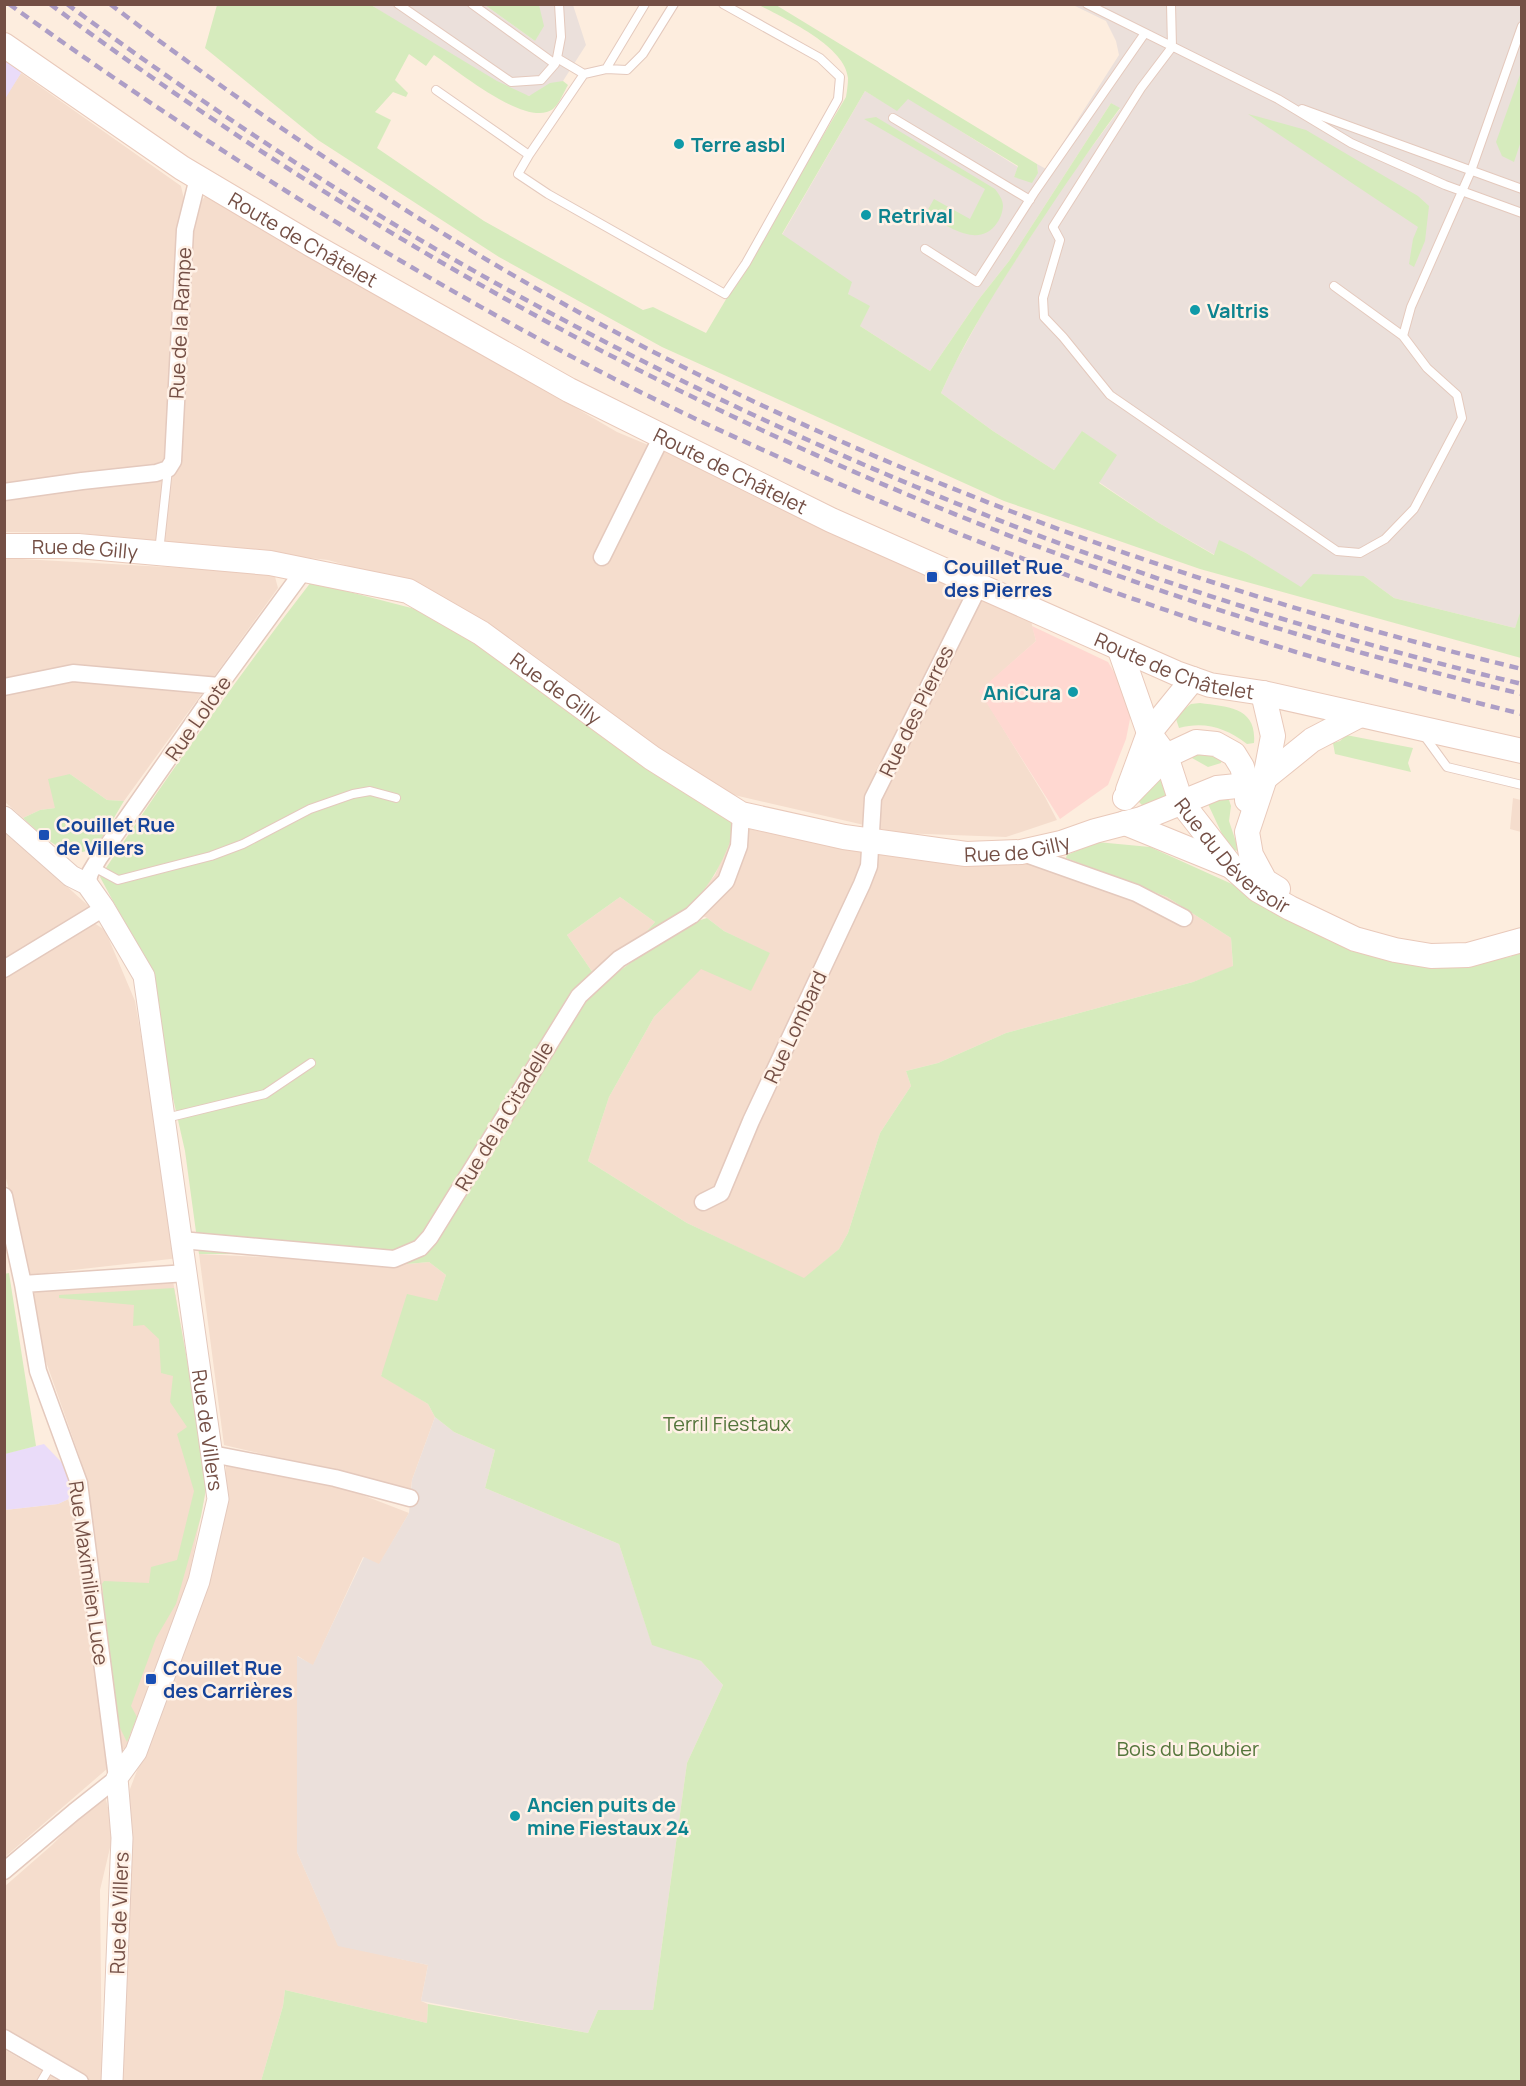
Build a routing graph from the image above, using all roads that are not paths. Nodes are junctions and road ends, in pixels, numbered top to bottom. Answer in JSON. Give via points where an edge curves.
{"nodes":[{"id":1,"x":398,"y":4,"type":"edge"},
{"id":2,"x":472,"y":4,"type":"edge"},
{"id":3,"x":559,"y":4,"type":"edge"},
{"id":4,"x":645,"y":4,"type":"edge"},
{"id":5,"x":674,"y":4,"type":"edge"},
{"id":6,"x":723,"y":4,"type":"edge"},
{"id":7,"x":1087,"y":4,"type":"edge"},
{"id":8,"x":1171,"y":4,"type":"edge"},
{"id":9,"x":1521,"y":26,"type":"edge"},
{"id":10,"x":1145,"y":33,"type":"junction"},
{"id":11,"x":4,"y":45,"type":"edge"},
{"id":12,"x":1172,"y":47,"type":"junction"},
{"id":13,"x":556,"y":61,"type":"junction"},
{"id":14,"x":606,"y":69,"type":"junction"},
{"id":15,"x":584,"y":74,"type":"junction"},
{"id":16,"x":436,"y":90,"type":"dead end"},
{"id":17,"x":1278,"y":99,"type":"junction"},
{"id":18,"x":893,"y":118,"type":"dead end"},
{"id":19,"x":529,"y":155,"type":"junction"},
{"id":20,"x":1471,"y":171,"type":"junction"},
{"id":21,"x":198,"y":178,"type":"junction"},
{"id":22,"x":1521,"y":189,"type":"edge"},
{"id":23,"x":1462,"y":191,"type":"junction"},
{"id":24,"x":1030,"y":200,"type":"junction"},
{"id":25,"x":1521,"y":213,"type":"edge"},
{"id":26,"x":925,"y":249,"type":"dead end"},
{"id":27,"x":1334,"y":286,"type":"dead end"},
{"id":28,"x":1403,"y":336,"type":"junction"},
{"id":29,"x":662,"y":436,"type":"junction"},
{"id":30,"x":168,"y":469,"type":"junction"},
{"id":31,"x":4,"y":492,"type":"edge"},
{"id":32,"x":4,"y":546,"type":"edge"},
{"id":33,"x":159,"y":553,"type":"junction"},
{"id":34,"x":602,"y":557,"type":"dead end"},
{"id":35,"x":304,"y":570,"type":"junction"},
{"id":36,"x":979,"y":586,"type":"junction"},
{"id":37,"x":1120,"y":650,"type":"junction"},
{"id":38,"x":1193,"y":679,"type":"junction"},
{"id":39,"x":219,"y":686,"type":"junction"},
{"id":40,"x":4,"y":687,"type":"edge"},
{"id":41,"x":1263,"y":693,"type":"junction"},
{"id":42,"x":1360,"y":715,"type":"junction"},
{"id":43,"x":1417,"y":726,"type":"junction"},
{"id":44,"x":1149,"y":732,"type":"junction"},
{"id":45,"x":1521,"y":751,"type":"edge"},
{"id":46,"x":1166,"y":756,"type":"junction"},
{"id":47,"x":1256,"y":781,"type":"junction"},
{"id":48,"x":1521,"y":785,"type":"edge"},
{"id":49,"x":396,"y":798,"type":"dead end"},
{"id":50,"x":1125,"y":798,"type":"junction"},
{"id":51,"x":1181,"y":802,"type":"junction"},
{"id":52,"x":741,"y":814,"type":"junction"},
{"id":53,"x":4,"y":817,"type":"edge"},
{"id":54,"x":1125,"y":823,"type":"junction"},
{"id":55,"x":1095,"y":831,"type":"junction"},
{"id":56,"x":869,"y":840,"type":"junction"},
{"id":57,"x":1021,"y":852,"type":"junction"},
{"id":58,"x":1231,"y":866,"type":"junction"},
{"id":59,"x":90,"y":875,"type":"junction"},
{"id":60,"x":104,"y":908,"type":"junction"},
{"id":61,"x":1184,"y":918,"type":"dead end"},
{"id":62,"x":1355,"y":939,"type":"junction"},
{"id":63,"x":1521,"y":940,"type":"edge"},
{"id":64,"x":4,"y":969,"type":"edge"},
{"id":65,"x":311,"y":1063,"type":"dead end"},
{"id":66,"x":166,"y":1119,"type":"junction"},
{"id":67,"x":4,"y":1196,"type":"edge"},
{"id":68,"x":703,"y":1202,"type":"dead end"},
{"id":69,"x":181,"y":1240,"type":"junction"},
{"id":70,"x":187,"y":1273,"type":"junction"},
{"id":71,"x":23,"y":1284,"type":"junction"},
{"id":72,"x":212,"y":1454,"type":"junction"},
{"id":73,"x":410,"y":1498,"type":"dead end"},
{"id":74,"x":117,"y":1778,"type":"junction"},
{"id":75,"x":4,"y":1870,"type":"edge"},
{"id":76,"x":4,"y":2038,"type":"edge"},
{"id":77,"x":51,"y":2065,"type":"junction"},
{"id":78,"x":41,"y":2082,"type":"edge"},
{"id":79,"x":80,"y":2082,"type":"edge"},
{"id":80,"x":112,"y":2082,"type":"edge"}],
"edges":[{"from":1,"to":13,"type":"lane","via":[[511,82],[541,80]]},
{"from":2,"to":13,"type":"lane"},
{"from":3,"to":13,"type":"lane","via":[[561,37]]},
{"from":4,"to":14,"type":"lane"},
{"from":5,"to":14,"type":"lane","via":[[643,54],[627,70]]},
{"from":6,"to":19,"type":"lane","via":[[820,58],[840,77],[838,99],[725,294],[518,174]]},
{"from":7,"to":10,"type":"lane"},
{"from":8,"to":12,"type":"lane"},
{"from":9,"to":20,"type":"lane"},
{"from":10,"to":12,"type":"lane"},
{"from":10,"to":24,"type":"lane"},
{"from":11,"to":21,"type":"main road","name":"Route de Châtelet"},
{"from":12,"to":17,"type":"lane"},
{"from":12,"to":28,"type":"lane","via":[[1141,88],[1053,227],[1060,240],[1043,298],[1044,317],[1110,394],[1337,551],[1349,552],[1360,552],[1385,538],[1414,509],[1462,417],[1457,395],[1427,368]]},
{"from":13,"to":15,"type":"lane"},
{"from":14,"to":15,"type":"lane"},
{"from":15,"to":19,"type":"lane"},
{"from":16,"to":19,"type":"lane"},
{"from":17,"to":20,"type":"lane"},
{"from":17,"to":23,"type":"lane","via":[[1351,143]]},
{"from":18,"to":24,"type":"lane"},
{"from":20,"to":22,"type":"lane"},
{"from":20,"to":23,"type":"lane"},
{"from":21,"to":29,"type":"main road","name":"Route de Châtelet","via":[[569,390]]},
{"from":21,"to":30,"type":"street","name":"Rue de la Rampe","via":[[185,230],[173,461]]},
{"from":23,"to":25,"type":"lane"},
{"from":23,"to":28,"type":"lane","via":[[1411,307]]},
{"from":24,"to":26,"type":"lane","via":[[977,282]]},
{"from":27,"to":28,"type":"lane"},
{"from":29,"to":34,"type":"street"},
{"from":29,"to":36,"type":"main road","name":"Route de Châtelet","via":[[831,520]]},
{"from":30,"to":31,"type":"street"},
{"from":30,"to":33,"type":"lane"},
{"from":32,"to":33,"type":"main road","name":"Rue de Gilly","via":[[78,546]]},
{"from":33,"to":35,"type":"main road","name":"Rue de Gilly"},
{"from":35,"to":39,"type":"street","name":"Rue Lolote"},
{"from":35,"to":52,"type":"main road","name":"Rue de Gilly","via":[[408,591],[481,633],[652,758]]},
{"from":36,"to":37,"type":"main road","name":"Route de Châtelet"},
{"from":36,"to":56,"type":"street","name":"Rue des Pierres","via":[[873,798]]},
{"from":37,"to":38,"type":"main road","name":"Route de Châtelet"},
{"from":37,"to":44,"type":"main road","name":"Rue du Déversoir"},
{"from":38,"to":41,"type":"main road","name":"Route de Châtelet"},
{"from":38,"to":44,"type":"main road"},
{"from":39,"to":40,"type":"street","via":[[73,673]]},
{"from":39,"to":59,"type":"street","name":"Rue Lolote"},
{"from":41,"to":42,"type":"main road","name":"Route de Châtelet"},
{"from":41,"to":47,"type":"main road","name":"Rue du Déversoir","via":[[1274,736]]},
{"from":42,"to":43,"type":"main road","name":"Route de Châtelet"},
{"from":42,"to":47,"type":"main road","via":[[1312,740]]},
{"from":43,"to":45,"type":"main road","name":"Route de Châtelet"},
{"from":43,"to":48,"type":"lane","via":[[1447,767]]},
{"from":44,"to":46,"type":"main road","name":"Rue du Déversoir"},
{"from":44,"to":50,"type":"main road"},
{"from":46,"to":47,"type":"main road","via":[[1196,742],[1216,744],[1234,754]]},
{"from":46,"to":50,"type":"main road"},
{"from":46,"to":51,"type":"main road","name":"Rue du Déversoir"},
{"from":47,"to":51,"type":"main road","name":"Rue de Gilly","via":[[1217,788]]},
{"from":47,"to":62,"type":"main road","name":"Rue du Déversoir","via":[[1247,832],[1251,855],[1265,881]]},
{"from":49,"to":59,"type":"lane","via":[[370,791],[353,794],[310,809],[211,856],[118,880]]},
{"from":50,"to":55,"type":"main road"},
{"from":51,"to":54,"type":"main road","name":"Rue de Gilly"},
{"from":51,"to":58,"type":"main road","name":"Rue du Déversoir"},
{"from":52,"to":56,"type":"main road","name":"Rue de Gilly"},
{"from":52,"to":69,"type":"street","name":"Rue de la Citadelle","via":[[739,846],[726,880],[692,915],[619,959],[579,996],[420,1248],[394,1259]]},
{"from":53,"to":59,"type":"street","name":"Rue de Villers","via":[[71,876]]},
{"from":54,"to":55,"type":"main road","name":"Rue de Gilly"},
{"from":54,"to":58,"type":"main road"},
{"from":55,"to":57,"type":"main road","name":"Rue de Gilly"},
{"from":56,"to":57,"type":"main road","name":"Rue de Gilly","via":[[966,854]]},
{"from":56,"to":68,"type":"street","name":"Rue Lombard","via":[[869,866],[862,884],[721,1192]]},
{"from":57,"to":61,"type":"street","via":[[1136,893]]},
{"from":58,"to":62,"type":"main road","name":"Rue du Déversoir","via":[[1258,890]]},
{"from":59,"to":60,"type":"street","name":"Rue de Villers"},
{"from":60,"to":64,"type":"street"},
{"from":60,"to":66,"type":"street","name":"Rue de Villers","via":[[144,976]]},
{"from":62,"to":63,"type":"main road","name":"Rue du Déversoir","via":[[1431,956],[1468,955]]},
{"from":65,"to":66,"type":"lane","via":[[265,1094]]},
{"from":66,"to":69,"type":"street","name":"Rue de Villers"},
{"from":67,"to":71,"type":"street","name":"Rue Maximilien Luce"},
{"from":69,"to":70,"type":"street","name":"Rue de Villers"},
{"from":70,"to":71,"type":"street"},
{"from":70,"to":72,"type":"street","name":"Rue de Villers"},
{"from":71,"to":74,"type":"street","name":"Rue Maximilien Luce","via":[[38,1371],[79,1484]]},
{"from":72,"to":73,"type":"street","via":[[334,1478]]},
{"from":72,"to":74,"type":"street","name":"Rue de Villers","via":[[218,1499],[199,1581],[136,1752]]},
{"from":74,"to":75,"type":"street"},
{"from":74,"to":80,"type":"street","name":"Rue de Villers","via":[[122,1838]]},
{"from":76,"to":77,"type":"street"},
{"from":77,"to":78,"type":"lane"},
{"from":77,"to":79,"type":"street"}]}
